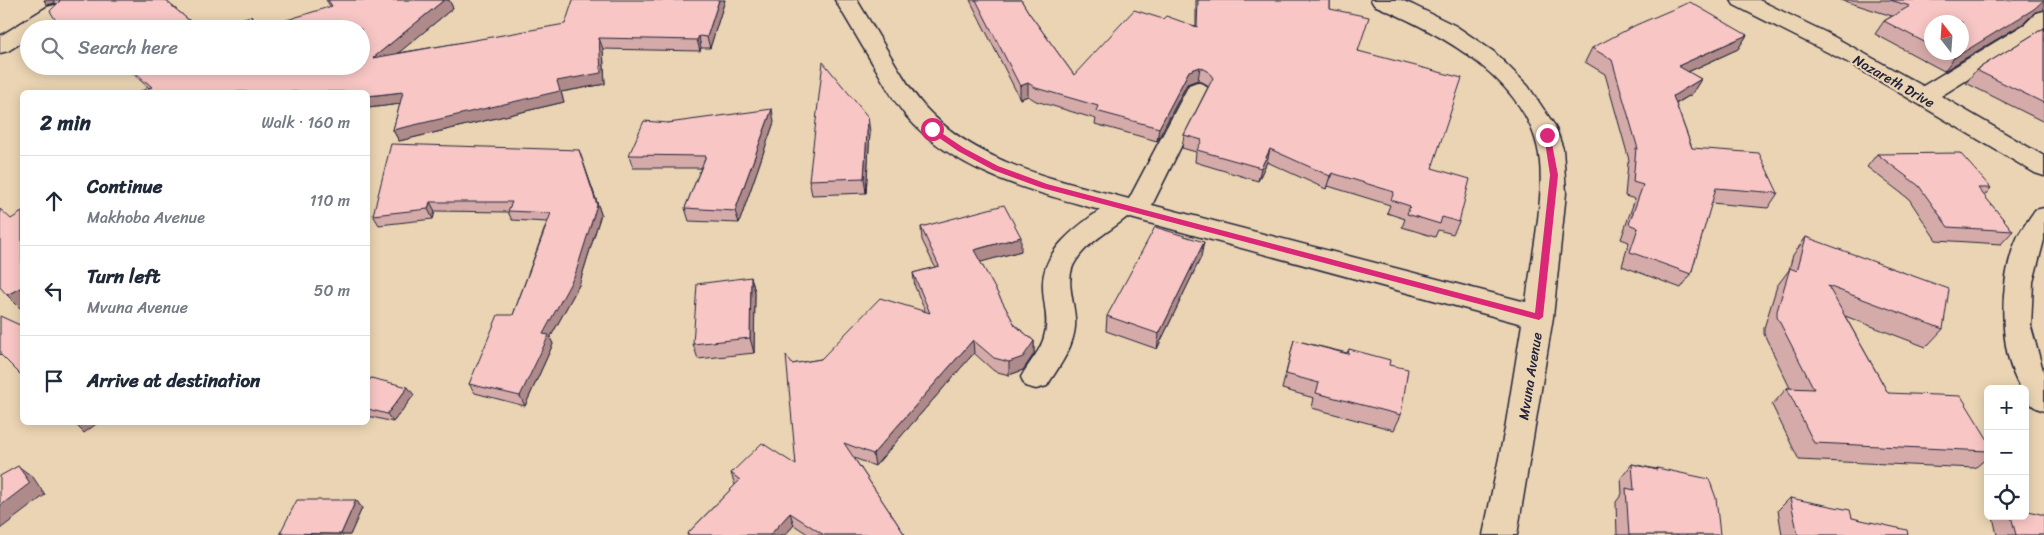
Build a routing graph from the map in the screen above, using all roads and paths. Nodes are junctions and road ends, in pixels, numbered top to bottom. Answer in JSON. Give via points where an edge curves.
{"nodes":[{"id":1,"x":846,"y":0,"type":"edge"},
{"id":2,"x":1382,"y":0,"type":"edge"},
{"id":3,"x":1742,"y":0,"type":"edge"},
{"id":4,"x":55,"y":12,"type":"edge"},
{"id":5,"x":2044,"y":18,"type":"edge"},
{"id":6,"x":42,"y":20,"type":"edge"},
{"id":7,"x":20,"y":34,"type":"edge"},
{"id":8,"x":0,"y":46,"type":"edge"},
{"id":9,"x":1197,"y":90,"type":"dead end"},
{"id":10,"x":1923,"y":96,"type":"junction"},
{"id":11,"x":2044,"y":166,"type":"edge"},
{"id":12,"x":1129,"y":208,"type":"junction"},
{"id":13,"x":2044,"y":217,"type":"edge"},
{"id":14,"x":1539,"y":317,"type":"junction"},
{"id":15,"x":1036,"y":377,"type":"dead end"},
{"id":16,"x":2044,"y":399,"type":"edge"},
{"id":17,"x":1500,"y":535,"type":"edge"}],
"edges":[{"from":1,"to":12,"type":"street","via":[[900,90],[932,129],[961,150],[996,168],[1045,186]]},
{"from":2,"to":14,"type":"street","name":"Mvuna Avenue","via":[[1429,19],[1476,47],[1522,93],[1547,135],[1554,175]]},
{"from":3,"to":10,"type":"street","name":"Nazareth Drive"},
{"from":4,"to":6,"type":"street"},
{"from":5,"to":10,"type":"street","via":[[2033,29]]},
{"from":7,"to":8,"type":"street"},
{"from":9,"to":12,"type":"street"},
{"from":10,"to":11,"type":"street","name":"Nazareth Drive"},
{"from":12,"to":14,"type":"street"},
{"from":12,"to":15,"type":"street","via":[[1073,247],[1060,266],[1057,289],[1061,325],[1056,348]]},
{"from":13,"to":16,"type":"street","via":[[2031,238],[2019,282],[2017,327],[2028,374]]},
{"from":14,"to":17,"type":"street","name":"Mvuna Avenue"}]}
